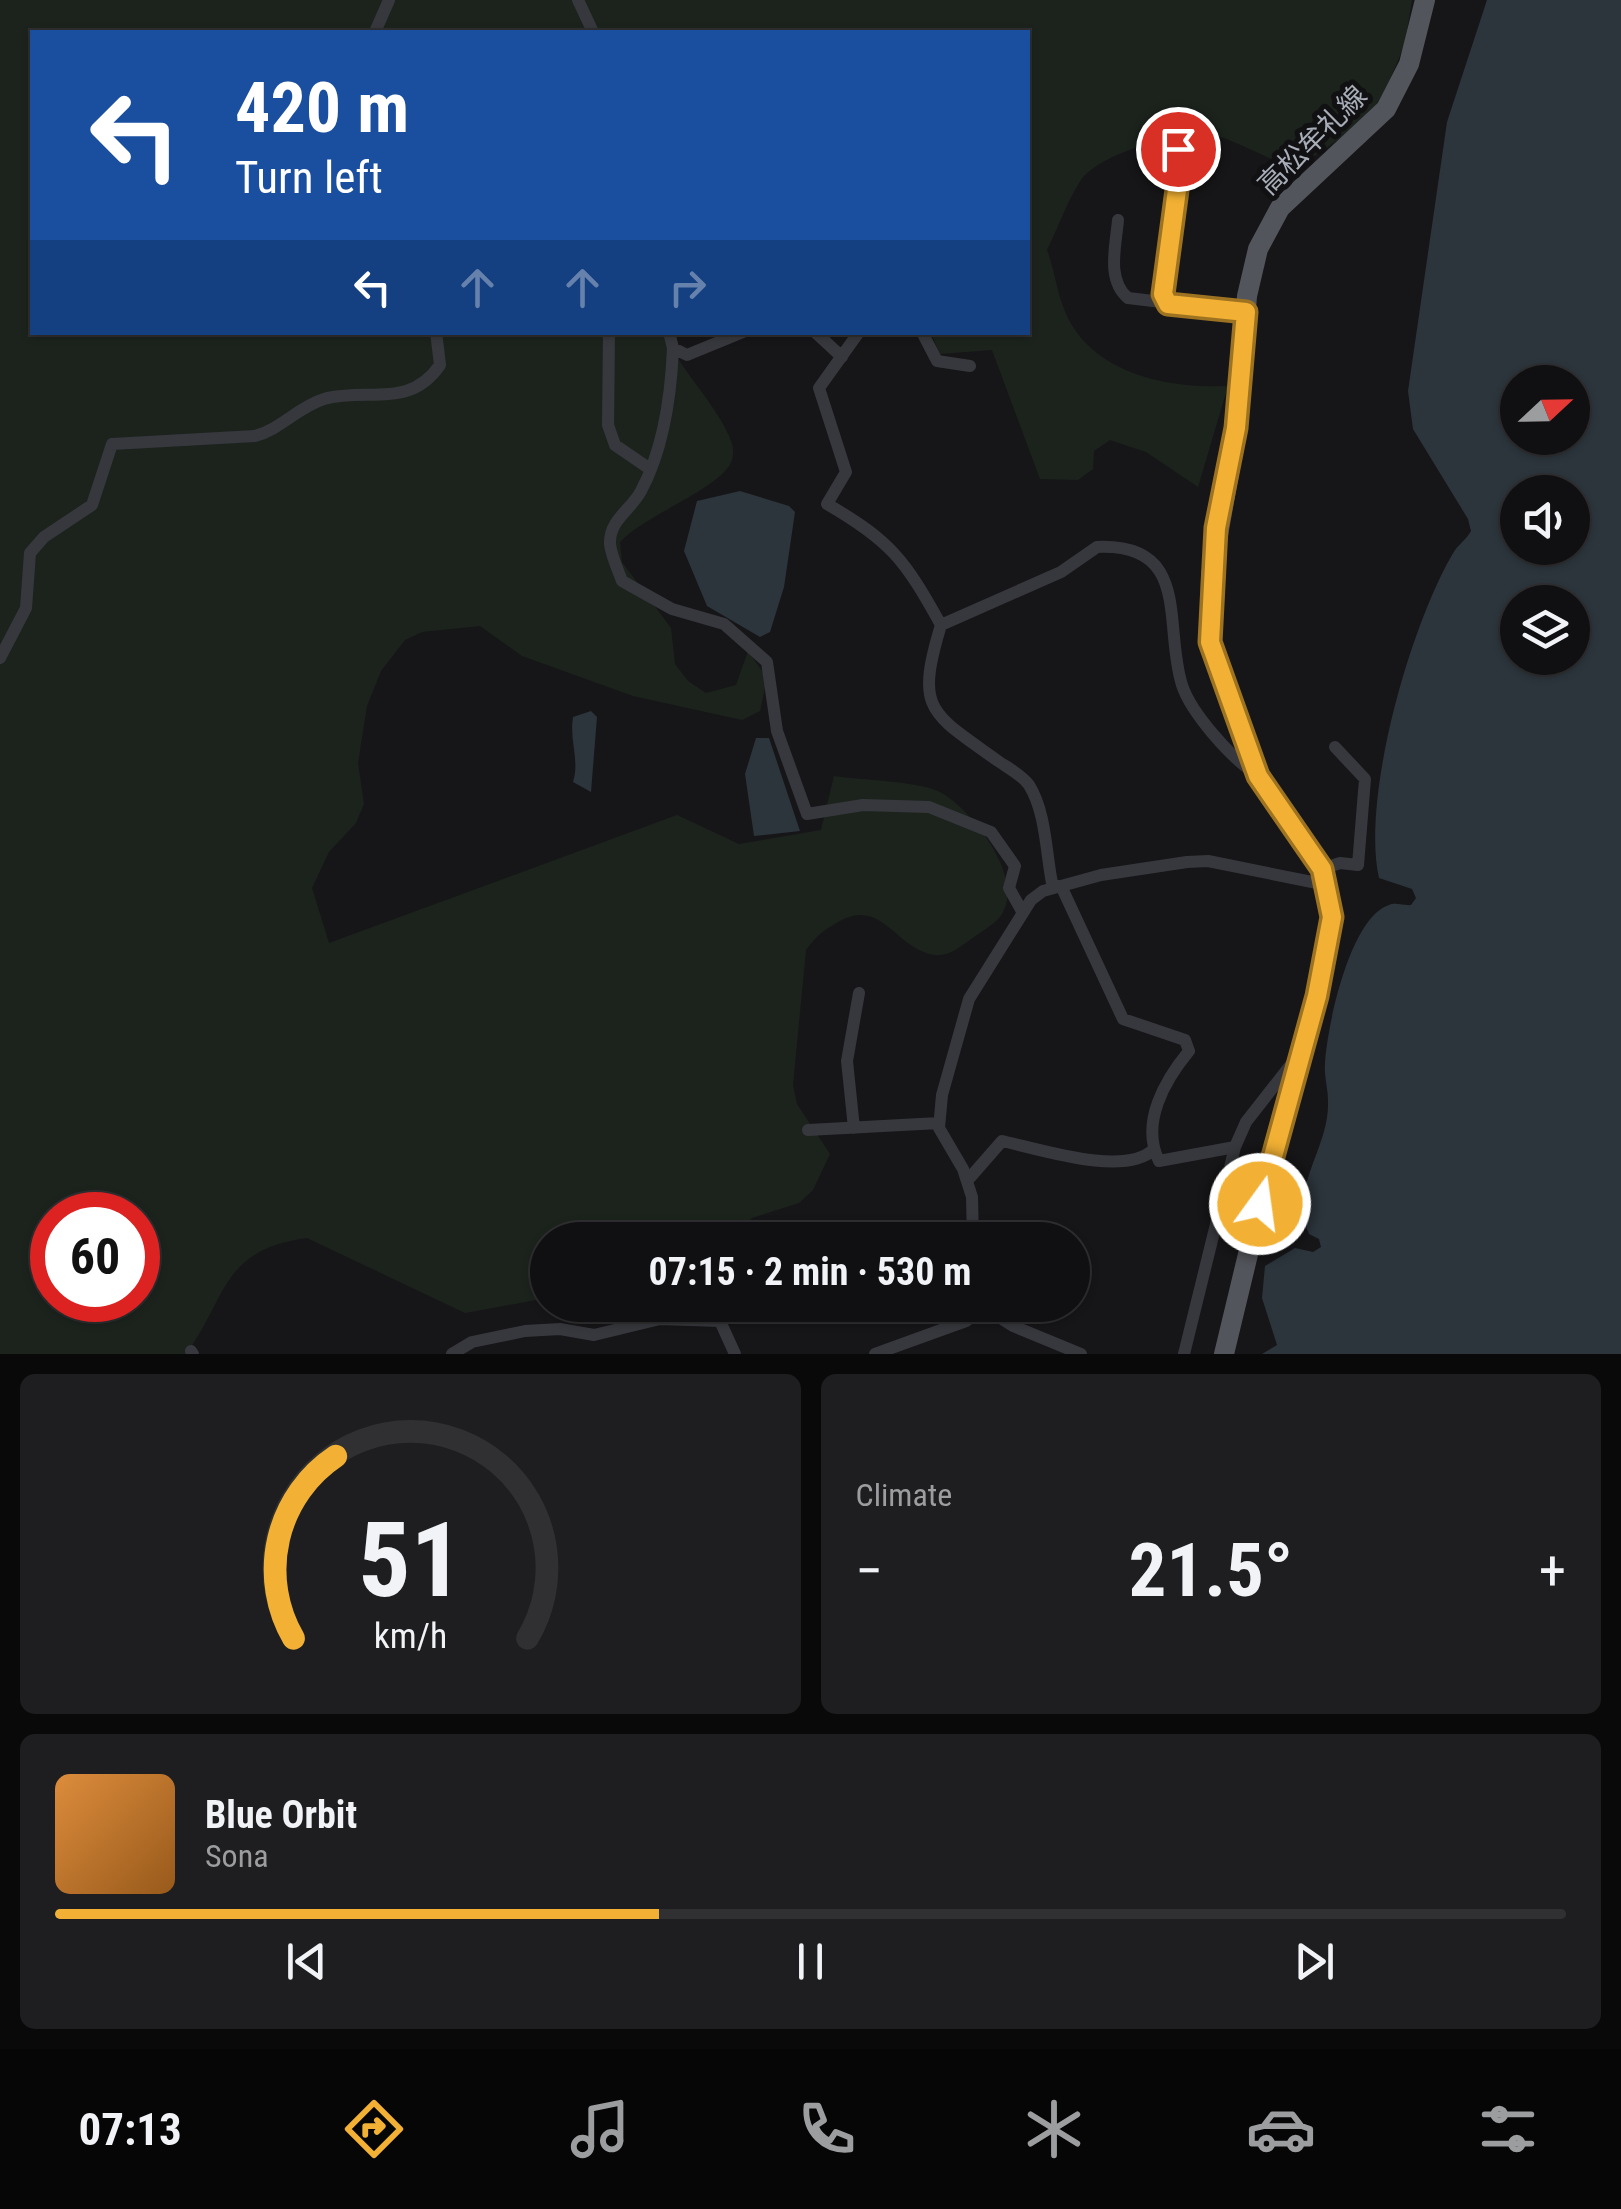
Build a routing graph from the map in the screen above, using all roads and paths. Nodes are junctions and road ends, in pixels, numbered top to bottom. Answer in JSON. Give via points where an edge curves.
{"nodes":[{"id":1,"x":389,"y":0,"type":"edge"},
{"id":2,"x":578,"y":0,"type":"edge"},
{"id":3,"x":1425,"y":0,"type":"edge"},
{"id":4,"x":376,"y":30,"type":"edge"},
{"id":5,"x":592,"y":30,"type":"edge"},
{"id":6,"x":1178,"y":149,"type":"dead end"},
{"id":7,"x":1118,"y":220,"type":"dead end"},
{"id":8,"x":1168,"y":304,"type":"junction"},
{"id":9,"x":1246,"y":312,"type":"junction"},
{"id":10,"x":436,"y":335,"type":"edge"},
{"id":11,"x":609,"y":335,"type":"edge"},
{"id":12,"x":670,"y":335,"type":"edge"},
{"id":13,"x":736,"y":335,"type":"edge"},
{"id":14,"x":818,"y":335,"type":"edge"},
{"id":15,"x":858,"y":335,"type":"edge"},
{"id":16,"x":924,"y":335,"type":"edge"},
{"id":17,"x":673,"y":348,"type":"junction"},
{"id":18,"x":842,"y":356,"type":"junction"},
{"id":19,"x":970,"y":366,"type":"dead end"},
{"id":20,"x":650,"y":469,"type":"junction"},
{"id":21,"x":942,"y":624,"type":"junction"},
{"id":22,"x":0,"y":658,"type":"edge"},
{"id":23,"x":1335,"y":746,"type":"dead end"},
{"id":24,"x":1258,"y":776,"type":"junction"},
{"id":25,"x":1324,"y":877,"type":"junction"},
{"id":26,"x":1062,"y":888,"type":"junction"},
{"id":27,"x":1023,"y":913,"type":"junction"},
{"id":28,"x":859,"y":993,"type":"dead end"},
{"id":29,"x":1299,"y":1054,"type":"junction"},
{"id":30,"x":940,"y":1122,"type":"junction"},
{"id":31,"x":854,"y":1128,"type":"junction"},
{"id":32,"x":808,"y":1130,"type":"dead end"},
{"id":33,"x":1235,"y":1147,"type":"junction"},
{"id":34,"x":1153,"y":1150,"type":"junction"},
{"id":35,"x":966,"y":1181,"type":"junction"},
{"id":36,"x":972,"y":1222,"type":"edge"},
{"id":37,"x":651,"y":1322,"type":"edge"},
{"id":38,"x":720,"y":1322,"type":"edge"},
{"id":39,"x":963,"y":1322,"type":"edge"},
{"id":40,"x":1014,"y":1322,"type":"edge"},
{"id":41,"x":452,"y":1354,"type":"edge"},
{"id":42,"x":736,"y":1354,"type":"edge"},
{"id":43,"x":874,"y":1354,"type":"edge"},
{"id":44,"x":1081,"y":1354,"type":"edge"},
{"id":45,"x":1184,"y":1354,"type":"edge"},
{"id":46,"x":1224,"y":1354,"type":"edge"}],
"edges":[{"from":1,"to":4,"type":"street"},
{"from":2,"to":5,"type":"street"},
{"from":3,"to":9,"type":"main road","name":"高松牟礼線","via":[[1409,64],[1386,110],[1280,208],[1268,227]]},
{"from":6,"to":8,"type":"street","via":[[1163,294]]},
{"from":7,"to":8,"type":"street","via":[[1118,290],[1128,298]]},
{"from":8,"to":9,"type":"street"},
{"from":9,"to":24,"type":"main road","name":"高松牟礼線","via":[[1236,428],[1214,544],[1210,642]]},
{"from":10,"to":22,"type":"street","via":[[440,366],[401,395],[326,398],[254,436],[112,444],[92,505],[30,553],[26,608]]},
{"from":11,"to":20,"type":"street","via":[[608,425],[615,444]]},
{"from":12,"to":17,"type":"street"},
{"from":13,"to":17,"type":"street","via":[[687,355]]},
{"from":14,"to":18,"type":"street"},
{"from":15,"to":18,"type":"street"},
{"from":16,"to":19,"type":"street","via":[[937,361]]},
{"from":17,"to":20,"type":"street","via":[[670,400]]},
{"from":18,"to":21,"type":"street","via":[[819,388],[846,472],[827,504],[878,534]]},
{"from":20,"to":27,"type":"street","via":[[640,494],[616,521],[610,543],[622,581],[672,609],[724,624],[767,662],[777,731],[807,814],[863,805],[929,808],[991,832],[1015,866],[1009,888]]},
{"from":21,"to":24,"type":"street","via":[[1061,572],[1098,547],[1136,552],[1164,574],[1170,591],[1174,656],[1184,690],[1236,761]]},
{"from":21,"to":26,"type":"street","via":[[927,672],[930,701],[940,719],[1027,782],[1052,883]]},
{"from":23,"to":25,"type":"street","via":[[1365,779],[1358,865],[1340,863]]},
{"from":24,"to":25,"type":"main road","name":"高松牟礼線"},
{"from":25,"to":26,"type":"street","via":[[1208,861],[1142,866]]},
{"from":25,"to":29,"type":"main road","via":[[1332,917],[1328,949]]},
{"from":26,"to":27,"type":"street","via":[[1042,891]]},
{"from":26,"to":34,"type":"street","via":[[1123,1019],[1185,1040],[1189,1051],[1167,1078],[1153,1121]]},
{"from":27,"to":30,"type":"street","via":[[969,999]]},
{"from":28,"to":31,"type":"street","via":[[847,1061]]},
{"from":29,"to":33,"type":"street","via":[[1246,1122]]},
{"from":29,"to":46,"type":"main road"},
{"from":30,"to":31,"type":"street"},
{"from":30,"to":35,"type":"street"},
{"from":31,"to":32,"type":"street"},
{"from":33,"to":34,"type":"street","via":[[1159,1161]]},
{"from":33,"to":45,"type":"street"},
{"from":34,"to":35,"type":"street","via":[[1144,1158],[1104,1162],[1002,1142]]},
{"from":35,"to":36,"type":"street"},
{"from":37,"to":41,"type":"street","via":[[594,1335],[525,1330],[472,1342]]},
{"from":38,"to":42,"type":"street"},
{"from":39,"to":43,"type":"street"},
{"from":40,"to":44,"type":"street"}]}
